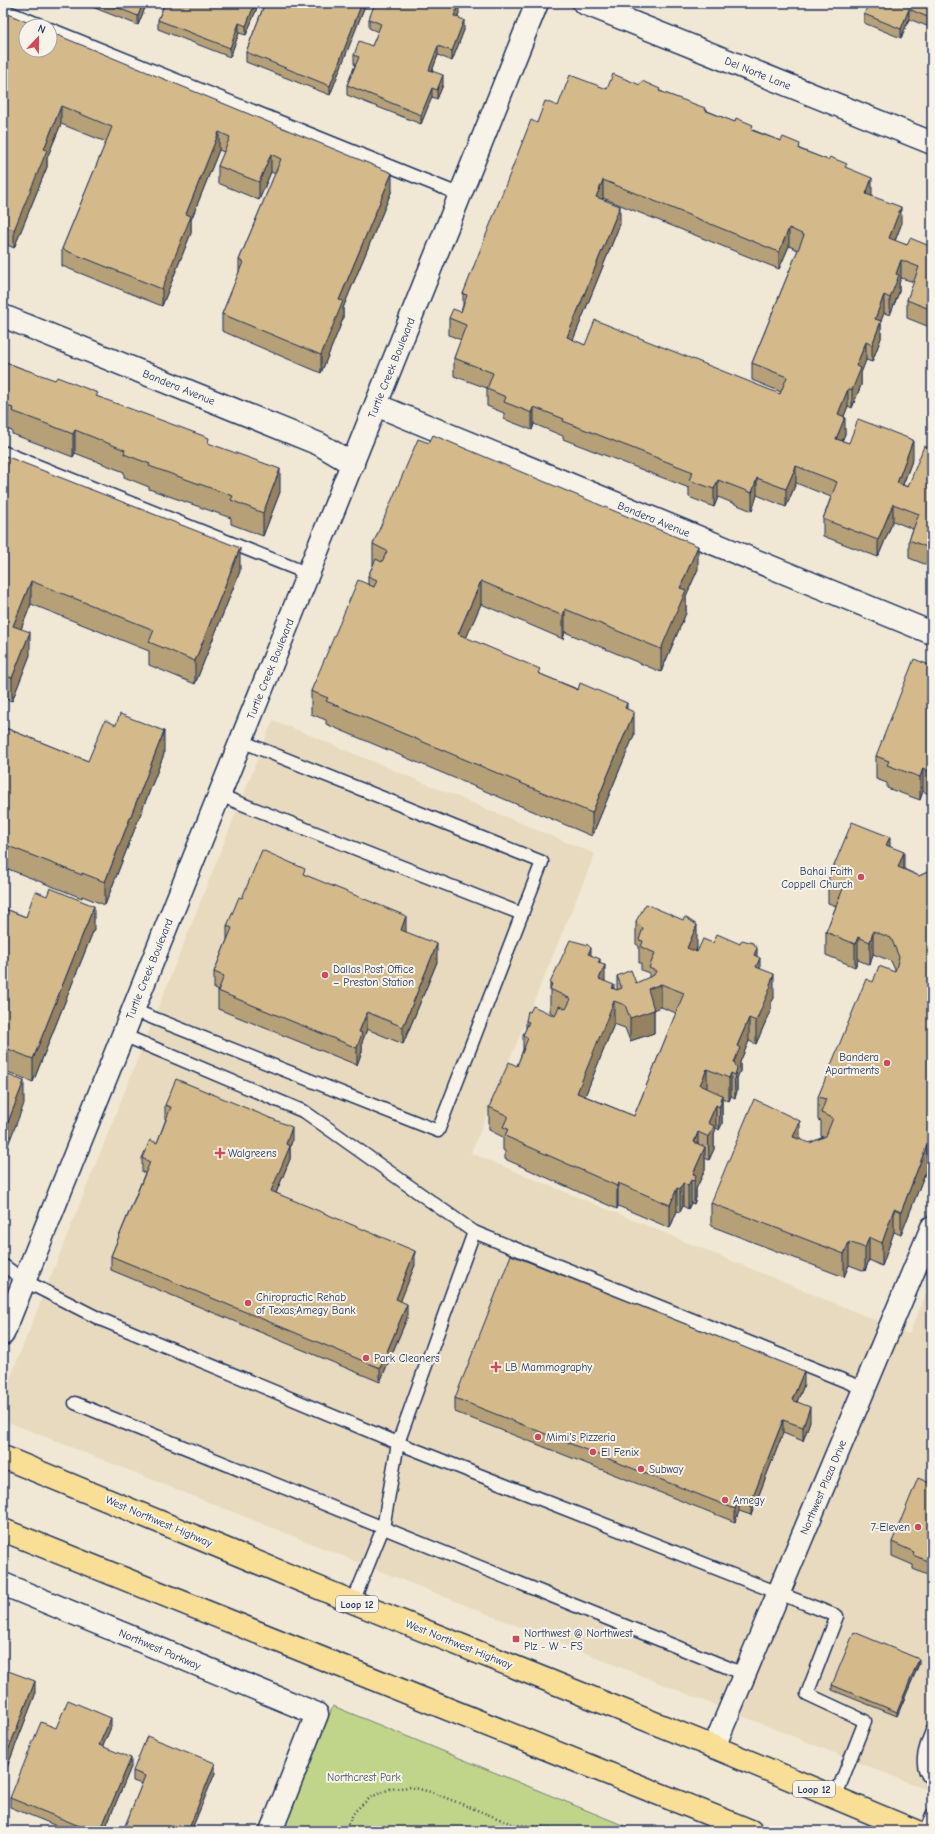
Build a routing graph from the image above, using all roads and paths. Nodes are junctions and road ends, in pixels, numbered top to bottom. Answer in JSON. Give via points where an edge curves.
{"nodes":[{"id":1,"x":537,"y":3,"type":"edge"},
{"id":2,"x":584,"y":3,"type":"edge"},
{"id":3,"x":3,"y":10,"type":"edge"},
{"id":4,"x":23,"y":18,"type":"edge"},
{"id":5,"x":58,"y":32,"type":"edge"},
{"id":6,"x":932,"y":143,"type":"edge"},
{"id":7,"x":461,"y":195,"type":"junction"},
{"id":8,"x":3,"y":316,"type":"edge"},
{"id":9,"x":376,"y":405,"type":"junction"},
{"id":10,"x":3,"y":452,"type":"edge"},
{"id":11,"x":353,"y":464,"type":"junction"},
{"id":12,"x":309,"y":574,"type":"junction"},
{"id":13,"x":932,"y":633,"type":"edge"},
{"id":14,"x":241,"y":741,"type":"junction"},
{"id":15,"x":219,"y":795,"type":"junction"},
{"id":16,"x":522,"y":914,"type":"junction"},
{"id":17,"x":133,"y":1010,"type":"junction"},
{"id":18,"x":123,"y":1036,"type":"junction"},
{"id":19,"x":932,"y":1227,"type":"edge"},
{"id":20,"x":474,"y":1232,"type":"junction"},
{"id":21,"x":3,"y":1265,"type":"edge"},
{"id":22,"x":25,"y":1281,"type":"junction"},
{"id":23,"x":3,"y":1334,"type":"edge"},
{"id":24,"x":865,"y":1389,"type":"junction"},
{"id":25,"x":75,"y":1403,"type":"dead end"},
{"id":26,"x":398,"y":1443,"type":"junction"},
{"id":27,"x":3,"y":1457,"type":"edge"},
{"id":28,"x":383,"y":1528,"type":"junction"},
{"id":29,"x":3,"y":1530,"type":"edge"},
{"id":30,"x":3,"y":1584,"type":"edge"},
{"id":31,"x":779,"y":1592,"type":"junction"},
{"id":32,"x":353,"y":1602,"type":"junction"},
{"id":33,"x":744,"y":1674,"type":"junction"},
{"id":34,"x":932,"y":1731,"type":"edge"},
{"id":35,"x":714,"y":1747,"type":"junction"},
{"id":36,"x":932,"y":1780,"type":"edge"},
{"id":37,"x":835,"y":1798,"type":"junction"},
{"id":38,"x":932,"y":1816,"type":"edge"},
{"id":39,"x":271,"y":1831,"type":"edge"},
{"id":40,"x":344,"y":1831,"type":"edge"},
{"id":41,"x":569,"y":1831,"type":"edge"},
{"id":42,"x":751,"y":1831,"type":"edge"},
{"id":43,"x":914,"y":1831,"type":"edge"},
{"id":44,"x":926,"y":1831,"type":"edge"}],
"edges":[{"from":1,"to":7,"type":"street","name":"Turtle Creek Boulevard"},
{"from":2,"to":6,"type":"street","name":"Del Norte Lane"},
{"from":3,"to":4,"type":"lane"},
{"from":5,"to":7,"type":"lane"},
{"from":7,"to":9,"type":"street","name":"Turtle Creek Boulevard"},
{"from":8,"to":11,"type":"street","name":"Bandera Avenue","via":[[319,444]]},
{"from":9,"to":11,"type":"street","name":"Turtle Creek Boulevard"},
{"from":9,"to":13,"type":"street","name":"Bandera Avenue"},
{"from":10,"to":12,"type":"lane"},
{"from":11,"to":12,"type":"street","name":"Turtle Creek Boulevard"},
{"from":12,"to":14,"type":"street","name":"Turtle Creek Boulevard"},
{"from":14,"to":15,"type":"street","name":"Turtle Creek Boulevard"},
{"from":14,"to":16,"type":"lane","via":[[542,862]]},
{"from":15,"to":16,"type":"lane"},
{"from":15,"to":17,"type":"street","name":"Turtle Creek Boulevard"},
{"from":16,"to":17,"type":"lane","via":[[438,1131]]},
{"from":17,"to":18,"type":"street","name":"Turtle Creek Boulevard"},
{"from":18,"to":20,"type":"lane","via":[[305,1112]]},
{"from":18,"to":22,"type":"street","name":"Turtle Creek Boulevard"},
{"from":19,"to":24,"type":"street","name":"Northwest Plaza Drive"},
{"from":20,"to":24,"type":"lane"},
{"from":20,"to":26,"type":"lane"},
{"from":21,"to":22,"type":"lane"},
{"from":22,"to":23,"type":"street","name":"Turtle Creek Boulevard"},
{"from":22,"to":26,"type":"lane","via":[[100,1319]]},
{"from":24,"to":31,"type":"street","name":"Northwest Plaza Drive"},
{"from":25,"to":28,"type":"lane"},
{"from":26,"to":28,"type":"lane"},
{"from":26,"to":31,"type":"lane"},
{"from":27,"to":32,"type":"main road","name":"West Northwest Highway","number":"Loop 12"},
{"from":28,"to":32,"type":"lane"},
{"from":28,"to":33,"type":"lane"},
{"from":29,"to":42,"type":"main road"},
{"from":30,"to":39,"type":"street","name":"Northwest Parkway","via":[[317,1714]]},
{"from":31,"to":33,"type":"street","name":"Northwest Plaza Drive"},
{"from":31,"to":37,"type":"lane","via":[[837,1616],[807,1694],[865,1721]]},
{"from":32,"to":35,"type":"main road","name":"West Northwest Highway","number":"Loop 12"},
{"from":33,"to":35,"type":"street","name":"Northwest Plaza Drive"},
{"from":34,"to":36,"type":"lane","via":[[923,1755],[928,1776]]},
{"from":35,"to":37,"type":"main road","name":"West Northwest Highway","number":"Loop 12"},
{"from":37,"to":43,"type":"main road","name":"West Northwest Highway","number":"Loop 12"},
{"from":38,"to":44,"type":"lane"},
{"from":40,"to":41,"type":"path","via":[[356,1811],[371,1797],[390,1789],[411,1787],[431,1792],[515,1826],[548,1827]]}]}
